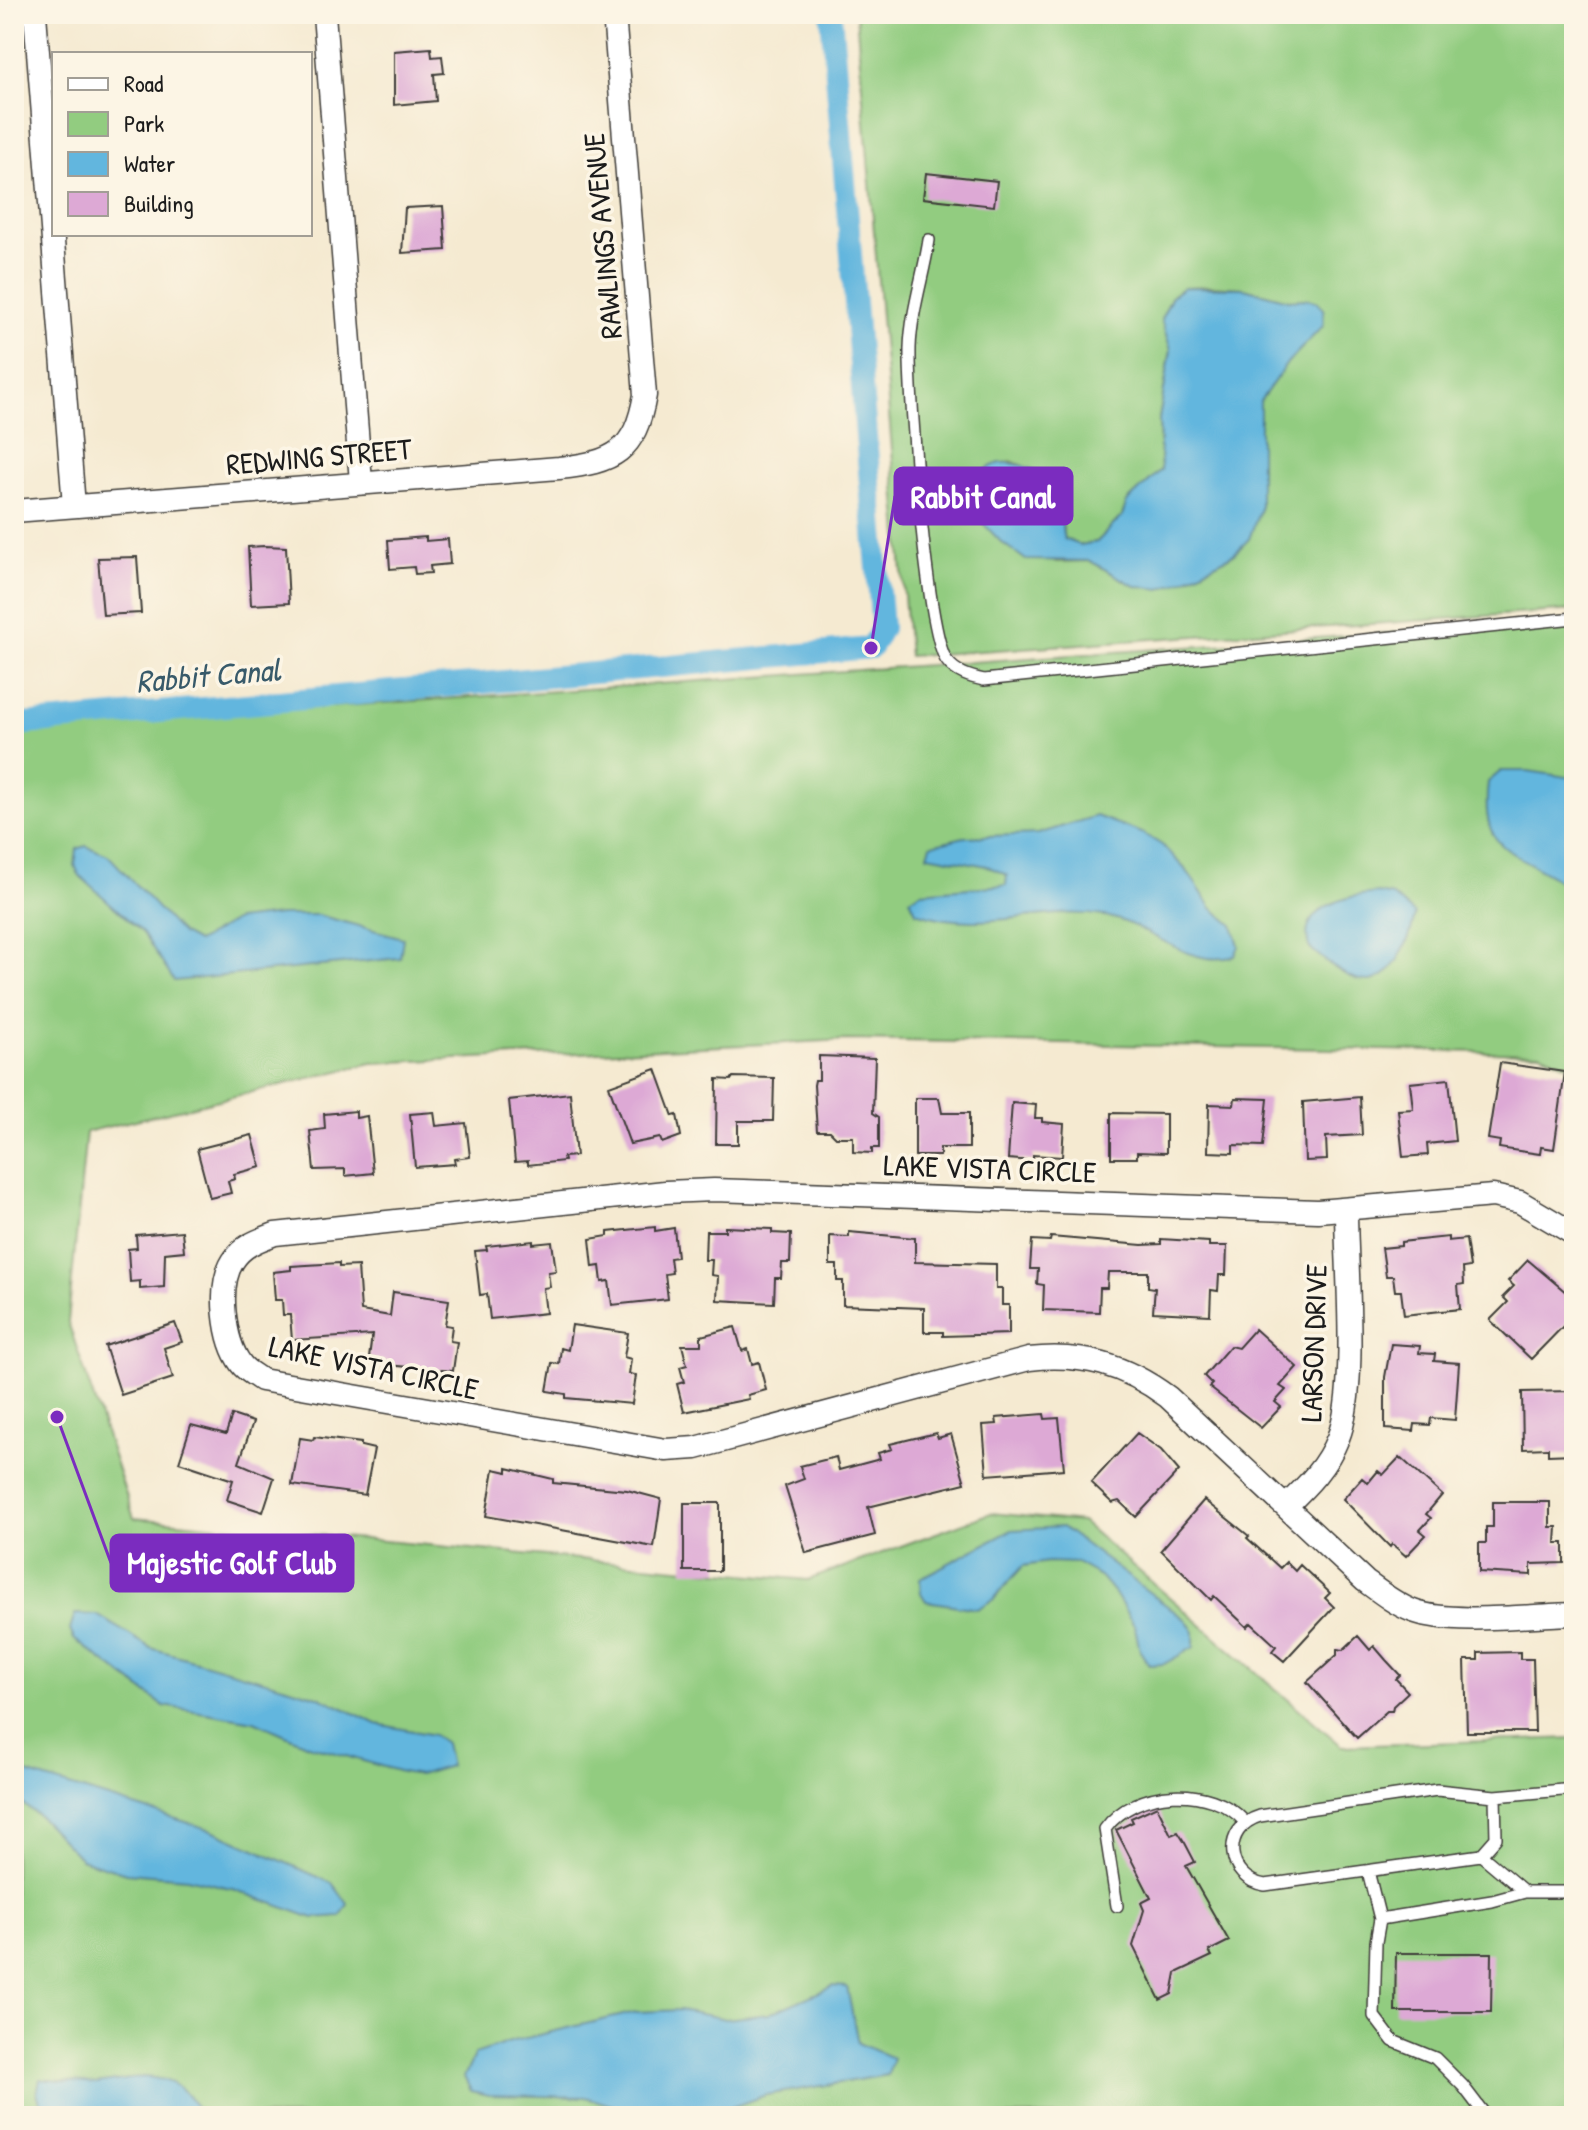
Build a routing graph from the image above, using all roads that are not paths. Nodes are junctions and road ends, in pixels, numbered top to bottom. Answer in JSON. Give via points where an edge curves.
{"nodes":[{"id":1,"x":35,"y":14,"type":"edge"},
{"id":2,"x":324,"y":14,"type":"edge"},
{"id":3,"x":614,"y":14,"type":"edge"},
{"id":4,"x":52,"y":228,"type":"edge"},
{"id":5,"x":53,"y":236,"type":"edge"},
{"id":6,"x":929,"y":240,"type":"dead end"},
{"id":7,"x":626,"y":448,"type":"joint"},
{"id":8,"x":361,"y":482,"type":"junction"},
{"id":9,"x":74,"y":506,"type":"junction"},
{"id":10,"x":14,"y":511,"type":"edge"},
{"id":11,"x":1574,"y":618,"type":"edge"},
{"id":12,"x":1346,"y":1210,"type":"junction"},
{"id":13,"x":1574,"y":1234,"type":"edge"},
{"id":14,"x":1286,"y":1506,"type":"junction"},
{"id":15,"x":1574,"y":1614,"type":"edge"},
{"id":16,"x":1574,"y":1789,"type":"edge"},
{"id":17,"x":1495,"y":1796,"type":"junction"},
{"id":18,"x":1244,"y":1821,"type":"junction"},
{"id":19,"x":1481,"y":1855,"type":"junction"},
{"id":20,"x":1368,"y":1871,"type":"junction"},
{"id":21,"x":1525,"y":1892,"type":"junction"},
{"id":22,"x":1574,"y":1892,"type":"edge"},
{"id":23,"x":1117,"y":1906,"type":"dead end"},
{"id":24,"x":1380,"y":1919,"type":"junction"},
{"id":25,"x":1486,"y":2116,"type":"edge"}],
"edges":[{"from":1,"to":4,"type":"street"},
{"from":2,"to":8,"type":"street"},
{"from":3,"to":7,"type":"street","name":"RAWLINGS AVENUE","via":[[645,395],[640,427]]},
{"from":5,"to":9,"type":"street"},
{"from":6,"to":11,"type":"lane","via":[[910,344],[911,386],[938,642],[947,662],[965,676],[984,680]]},
{"from":7,"to":8,"type":"street","name":"REDWING STREET","via":[[583,466]]},
{"from":8,"to":9,"type":"street","name":"REDWING STREET"},
{"from":9,"to":10,"type":"street","name":"REDWING STREET"},
{"from":12,"to":13,"type":"street","name":"LAKE VISTA CIRCLE","via":[[1493,1196],[1520,1202]]},
{"from":12,"to":14,"type":"street","name":"LARSON DRIVE","via":[[1348,1370],[1342,1423],[1326,1462]]},
{"from":12,"to":14,"type":"street","name":"LAKE VISTA CIRCLE","via":[[665,1192],[275,1234],[250,1243],[233,1261],[225,1287],[231,1343],[242,1366],[261,1380],[653,1449],[696,1448],[1029,1359],[1055,1356],[1112,1364],[1168,1397]]},
{"from":14,"to":15,"type":"street","name":"LAKE VISTA CIRCLE","via":[[1365,1581],[1415,1612]]},
{"from":16,"to":17,"type":"lane"},
{"from":17,"to":18,"type":"lane","via":[[1437,1790]]},
{"from":17,"to":19,"type":"lane","via":[[1496,1838]]},
{"from":18,"to":20,"type":"lane","via":[[1236,1830],[1233,1855],[1252,1883]]},
{"from":18,"to":23,"type":"lane","via":[[1230,1805],[1185,1795],[1151,1799],[1115,1815],[1105,1829]]},
{"from":19,"to":20,"type":"lane"},
{"from":19,"to":21,"type":"lane"},
{"from":20,"to":24,"type":"lane"},
{"from":21,"to":22,"type":"lane"},
{"from":21,"to":24,"type":"lane"},
{"from":24,"to":25,"type":"lane","via":[[1374,2016],[1393,2041],[1435,2058]]}]}
